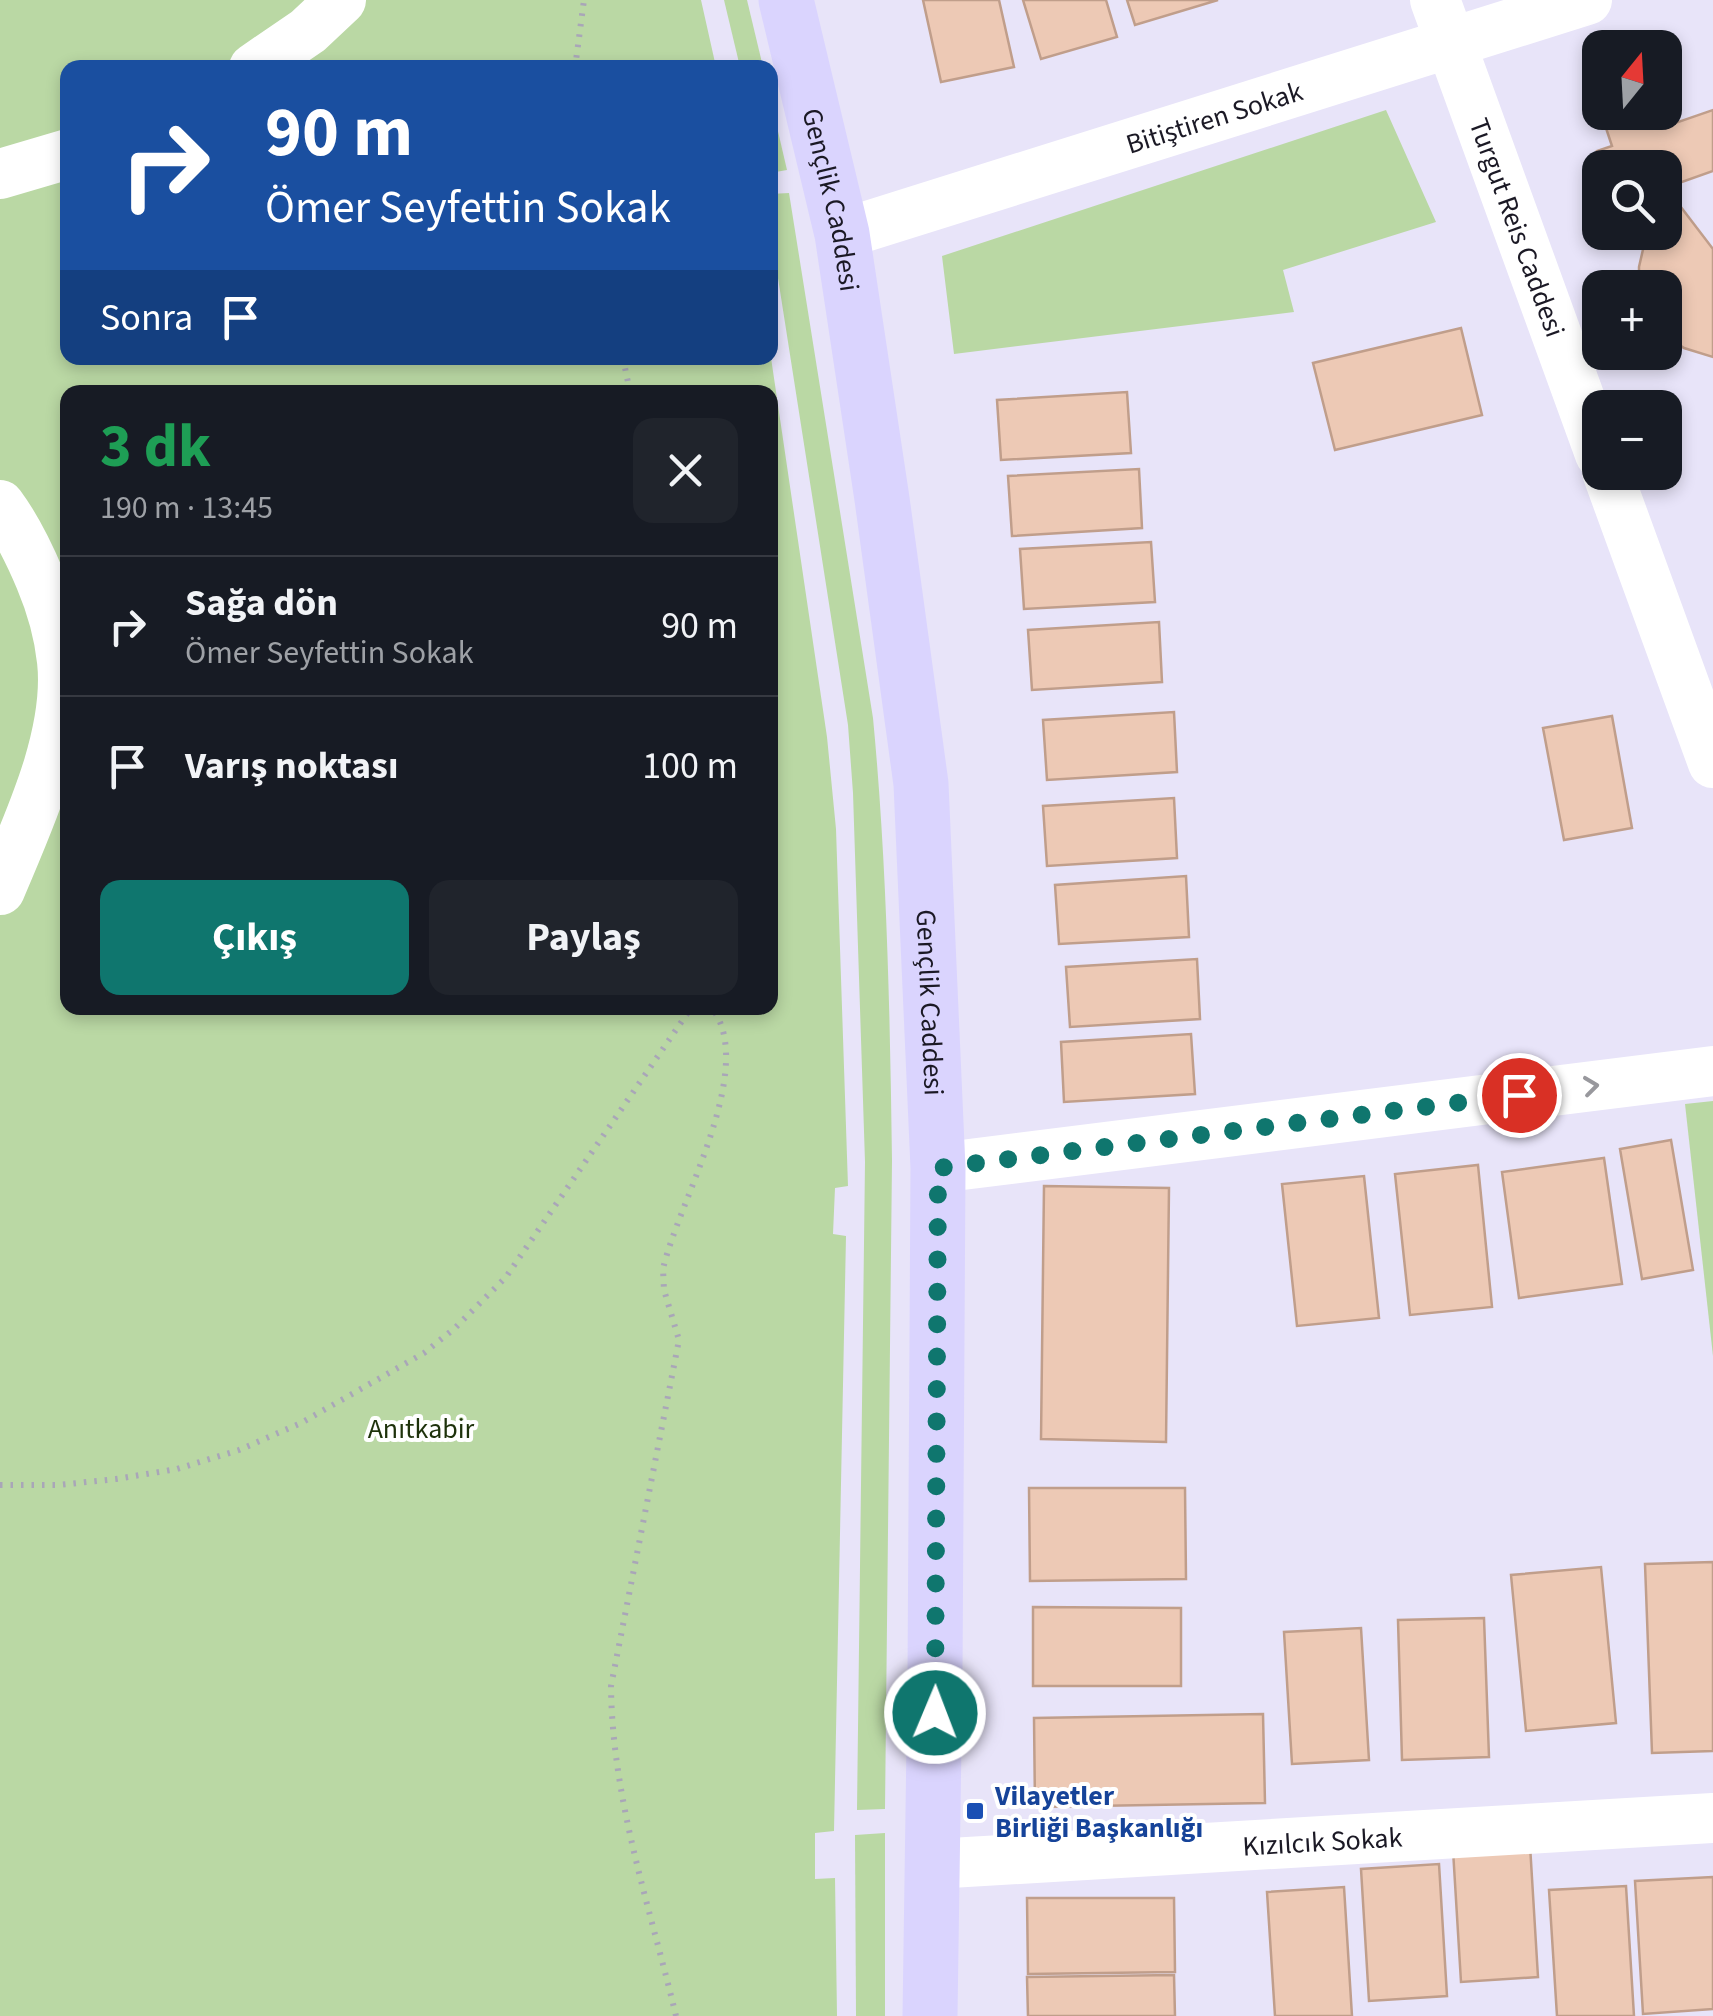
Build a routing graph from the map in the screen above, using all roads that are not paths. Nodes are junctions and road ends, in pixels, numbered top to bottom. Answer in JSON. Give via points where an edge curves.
{"nodes":[{"id":1,"x":341,"y":0,"type":"edge"},
{"id":2,"x":786,"y":0,"type":"edge"},
{"id":3,"x":1587,"y":0,"type":"edge"},
{"id":4,"x":1442,"y":22,"type":"edge"},
{"id":5,"x":266,"y":60,"type":"edge"},
{"id":6,"x":60,"y":156,"type":"edge"},
{"id":7,"x":0,"y":174,"type":"edge"},
{"id":8,"x":842,"y":234,"type":"junction"},
{"id":9,"x":1582,"y":405,"type":"edge"},
{"id":10,"x":1614,"y":490,"type":"edge"},
{"id":11,"x":0,"y":505,"type":"edge"},
{"id":12,"x":60,"y":646,"type":"edge"},
{"id":13,"x":60,"y":711,"type":"edge"},
{"id":14,"x":1713,"y":763,"type":"edge"},
{"id":15,"x":0,"y":890,"type":"edge"},
{"id":16,"x":1713,"y":1071,"type":"edge"},
{"id":17,"x":938,"y":1168,"type":"junction"},
{"id":18,"x":1713,"y":1818,"type":"edge"},
{"id":19,"x":933,"y":1864,"type":"junction"},
{"id":20,"x":930,"y":2016,"type":"edge"}],
"edges":[{"from":1,"to":5,"type":"street"},
{"from":2,"to":8,"type":"main road","name":"Gençlik Caddesi"},
{"from":3,"to":4,"type":"street","name":"Bitiştiren Sokak"},
{"from":4,"to":8,"type":"street","name":"Bitiştiren Sokak"},
{"from":4,"to":9,"type":"street","name":"Turgut Reis Caddesi"},
{"from":6,"to":7,"type":"street"},
{"from":8,"to":17,"type":"main road","name":"Gençlik Caddesi","via":[[922,784]]},
{"from":10,"to":14,"type":"street"},
{"from":11,"to":12,"type":"street","via":[[28,551]]},
{"from":13,"to":15,"type":"street","via":[[43,782]]},
{"from":17,"to":16,"type":"street","one_way":true},
{"from":17,"to":19,"type":"main road","name":"Gençlik Caddesi"},
{"from":18,"to":19,"type":"street","name":"Kızılcık Sokak"},
{"from":19,"to":20,"type":"main road","name":"Gençlik Caddesi"}]}
